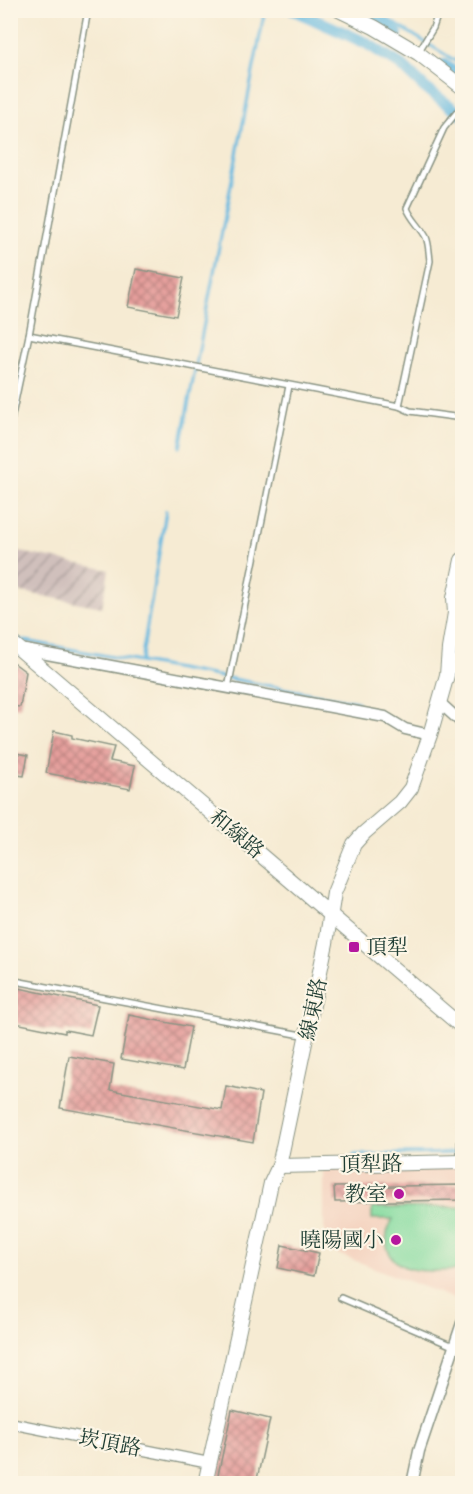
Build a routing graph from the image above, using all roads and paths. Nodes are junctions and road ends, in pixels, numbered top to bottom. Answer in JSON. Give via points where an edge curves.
{"nodes":[{"id":1,"x":88,"y":10,"type":"edge"},
{"id":2,"x":339,"y":10,"type":"edge"},
{"id":3,"x":439,"y":10,"type":"edge"},
{"id":4,"x":420,"y":50,"type":"junction"},
{"id":5,"x":462,"y":87,"type":"edge"},
{"id":6,"x":462,"y":106,"type":"edge"},
{"id":7,"x":29,"y":335,"type":"junction"},
{"id":8,"x":289,"y":386,"type":"junction"},
{"id":9,"x":399,"y":406,"type":"junction"},
{"id":10,"x":462,"y":418,"type":"edge"},
{"id":11,"x":10,"y":425,"type":"edge"},
{"id":12,"x":462,"y":560,"type":"edge"},
{"id":13,"x":459,"y":610,"type":"edge"},
{"id":14,"x":13,"y":646,"type":"edge"},
{"id":15,"x":227,"y":689,"type":"junction"},
{"id":16,"x":439,"y":702,"type":"junction"},
{"id":17,"x":462,"y":723,"type":"edge"},
{"id":18,"x":430,"y":735,"type":"junction"},
{"id":19,"x":331,"y":913,"type":"junction"},
{"id":20,"x":10,"y":980,"type":"edge"},
{"id":21,"x":462,"y":1027,"type":"edge"},
{"id":22,"x":307,"y":1036,"type":"junction"},
{"id":23,"x":462,"y":1046,"type":"edge"},
{"id":24,"x":461,"y":1162,"type":"edge"},
{"id":25,"x":279,"y":1166,"type":"junction"},
{"id":26,"x":341,"y":1298,"type":"dead end"},
{"id":27,"x":462,"y":1323,"type":"edge"},
{"id":28,"x":455,"y":1347,"type":"junction"},
{"id":29,"x":10,"y":1423,"type":"edge"},
{"id":30,"x":209,"y":1463,"type":"junction"},
{"id":31,"x":205,"y":1484,"type":"edge"},
{"id":32,"x":412,"y":1484,"type":"edge"}],
"edges":[{"from":1,"to":7,"type":"lane"},
{"from":2,"to":4,"type":"street"},
{"from":3,"to":4,"type":"lane"},
{"from":4,"to":5,"type":"street"},
{"from":6,"to":9,"type":"lane","via":[[444,128],[407,208],[425,236],[430,261]]},
{"from":7,"to":8,"type":"lane"},
{"from":7,"to":11,"type":"lane"},
{"from":8,"to":9,"type":"lane"},
{"from":8,"to":15,"type":"lane"},
{"from":9,"to":10,"type":"lane"},
{"from":12,"to":13,"type":"street","name":"線東路","via":[[454,598]]},
{"from":13,"to":16,"type":"street","name":"線東路"},
{"from":14,"to":15,"type":"street"},
{"from":14,"to":19,"type":"street","name":"和線路"},
{"from":15,"to":18,"type":"street","via":[[385,717],[405,729]]},
{"from":16,"to":17,"type":"street"},
{"from":16,"to":18,"type":"street","name":"線東路"},
{"from":18,"to":19,"type":"street","name":"線東路","via":[[411,788],[354,844],[334,893]]},
{"from":19,"to":21,"type":"street","name":"和線路"},
{"from":19,"to":22,"type":"street","name":"線東路"},
{"from":20,"to":22,"type":"lane"},
{"from":22,"to":25,"type":"street","name":"線東路"},
{"from":23,"to":24,"type":"lane"},
{"from":24,"to":25,"type":"street","name":"頂犁路"},
{"from":25,"to":30,"type":"street","name":"線東路","via":[[271,1183]]},
{"from":26,"to":28,"type":"lane"},
{"from":27,"to":28,"type":"street"},
{"from":28,"to":32,"type":"street","via":[[418,1451]]},
{"from":29,"to":30,"type":"street","name":"崁頂路"},
{"from":30,"to":31,"type":"street","name":"線東路"}]}
